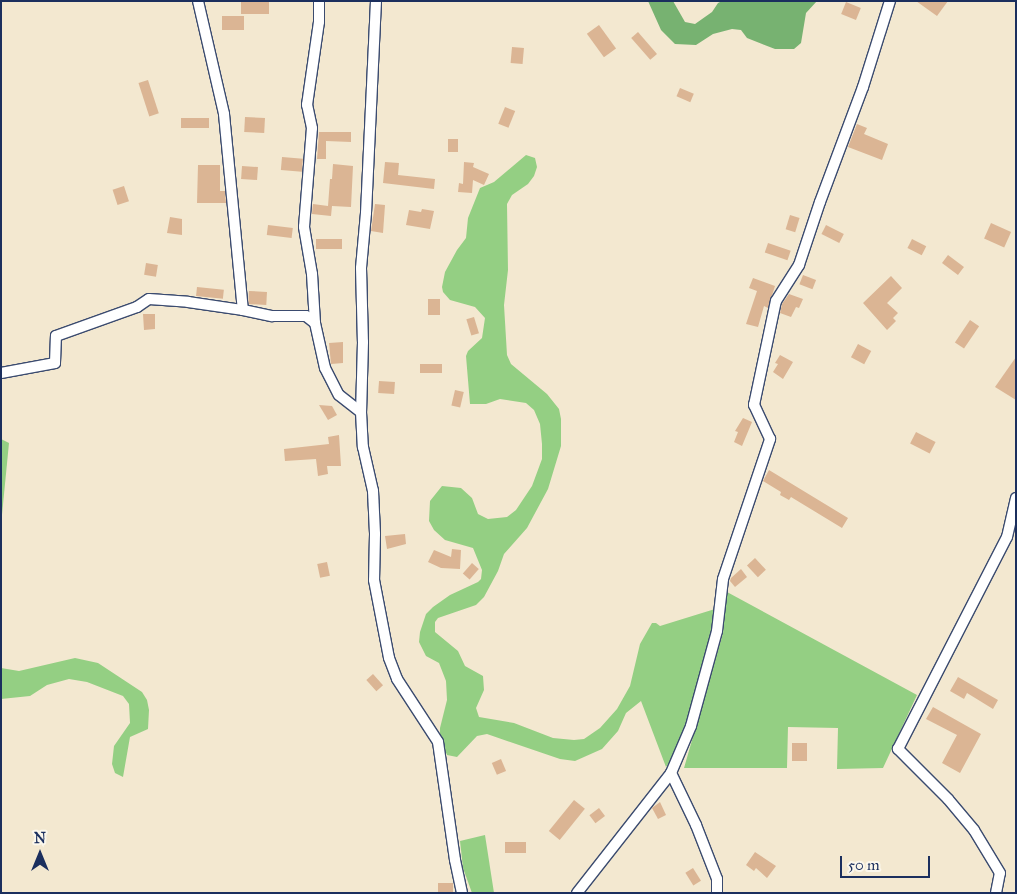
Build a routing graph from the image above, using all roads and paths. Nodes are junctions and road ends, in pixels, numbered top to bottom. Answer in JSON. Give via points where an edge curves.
{"nodes":[{"id":1,"x":198,"y":1,"type":"edge"},
{"id":2,"x":319,"y":1,"type":"edge"},
{"id":3,"x":376,"y":1,"type":"edge"},
{"id":4,"x":890,"y":1,"type":"edge"},
{"id":5,"x":243,"y":310,"type":"junction"},
{"id":6,"x":315,"y":323,"type":"junction"},
{"id":7,"x":1,"y":373,"type":"edge"},
{"id":8,"x":361,"y":412,"type":"junction"},
{"id":9,"x":1016,"y":498,"type":"edge"},
{"id":10,"x":671,"y":773,"type":"junction"},
{"id":11,"x":462,"y":893,"type":"edge"},
{"id":12,"x":577,"y":893,"type":"edge"},
{"id":13,"x":717,"y":893,"type":"edge"},
{"id":14,"x":996,"y":893,"type":"edge"}],
"edges":[{"from":1,"to":5,"type":"street","via":[[224,114]]},
{"from":2,"to":6,"type":"street","via":[[307,105],[312,128],[304,227],[312,274]]},
{"from":3,"to":8,"type":"street","via":[[361,268]]},
{"from":4,"to":10,"type":"street","via":[[800,265],[776,301],[754,405],[770,439],[723,578],[717,631],[691,726]]},
{"from":5,"to":6,"type":"street","via":[[272,316],[306,316]]},
{"from":5,"to":7,"type":"street","via":[[149,298],[137,307],[56,336],[55,363]]},
{"from":6,"to":8,"type":"street","via":[[325,368],[339,395]]},
{"from":8,"to":11,"type":"street","via":[[363,447],[373,492],[374,580],[389,658],[397,679],[438,742]]},
{"from":9,"to":14,"type":"street","via":[[1008,537],[898,749],[948,799],[979,838],[1000,873]]},
{"from":10,"to":12,"type":"street"},
{"from":10,"to":13,"type":"street","via":[[717,879]]}]}
